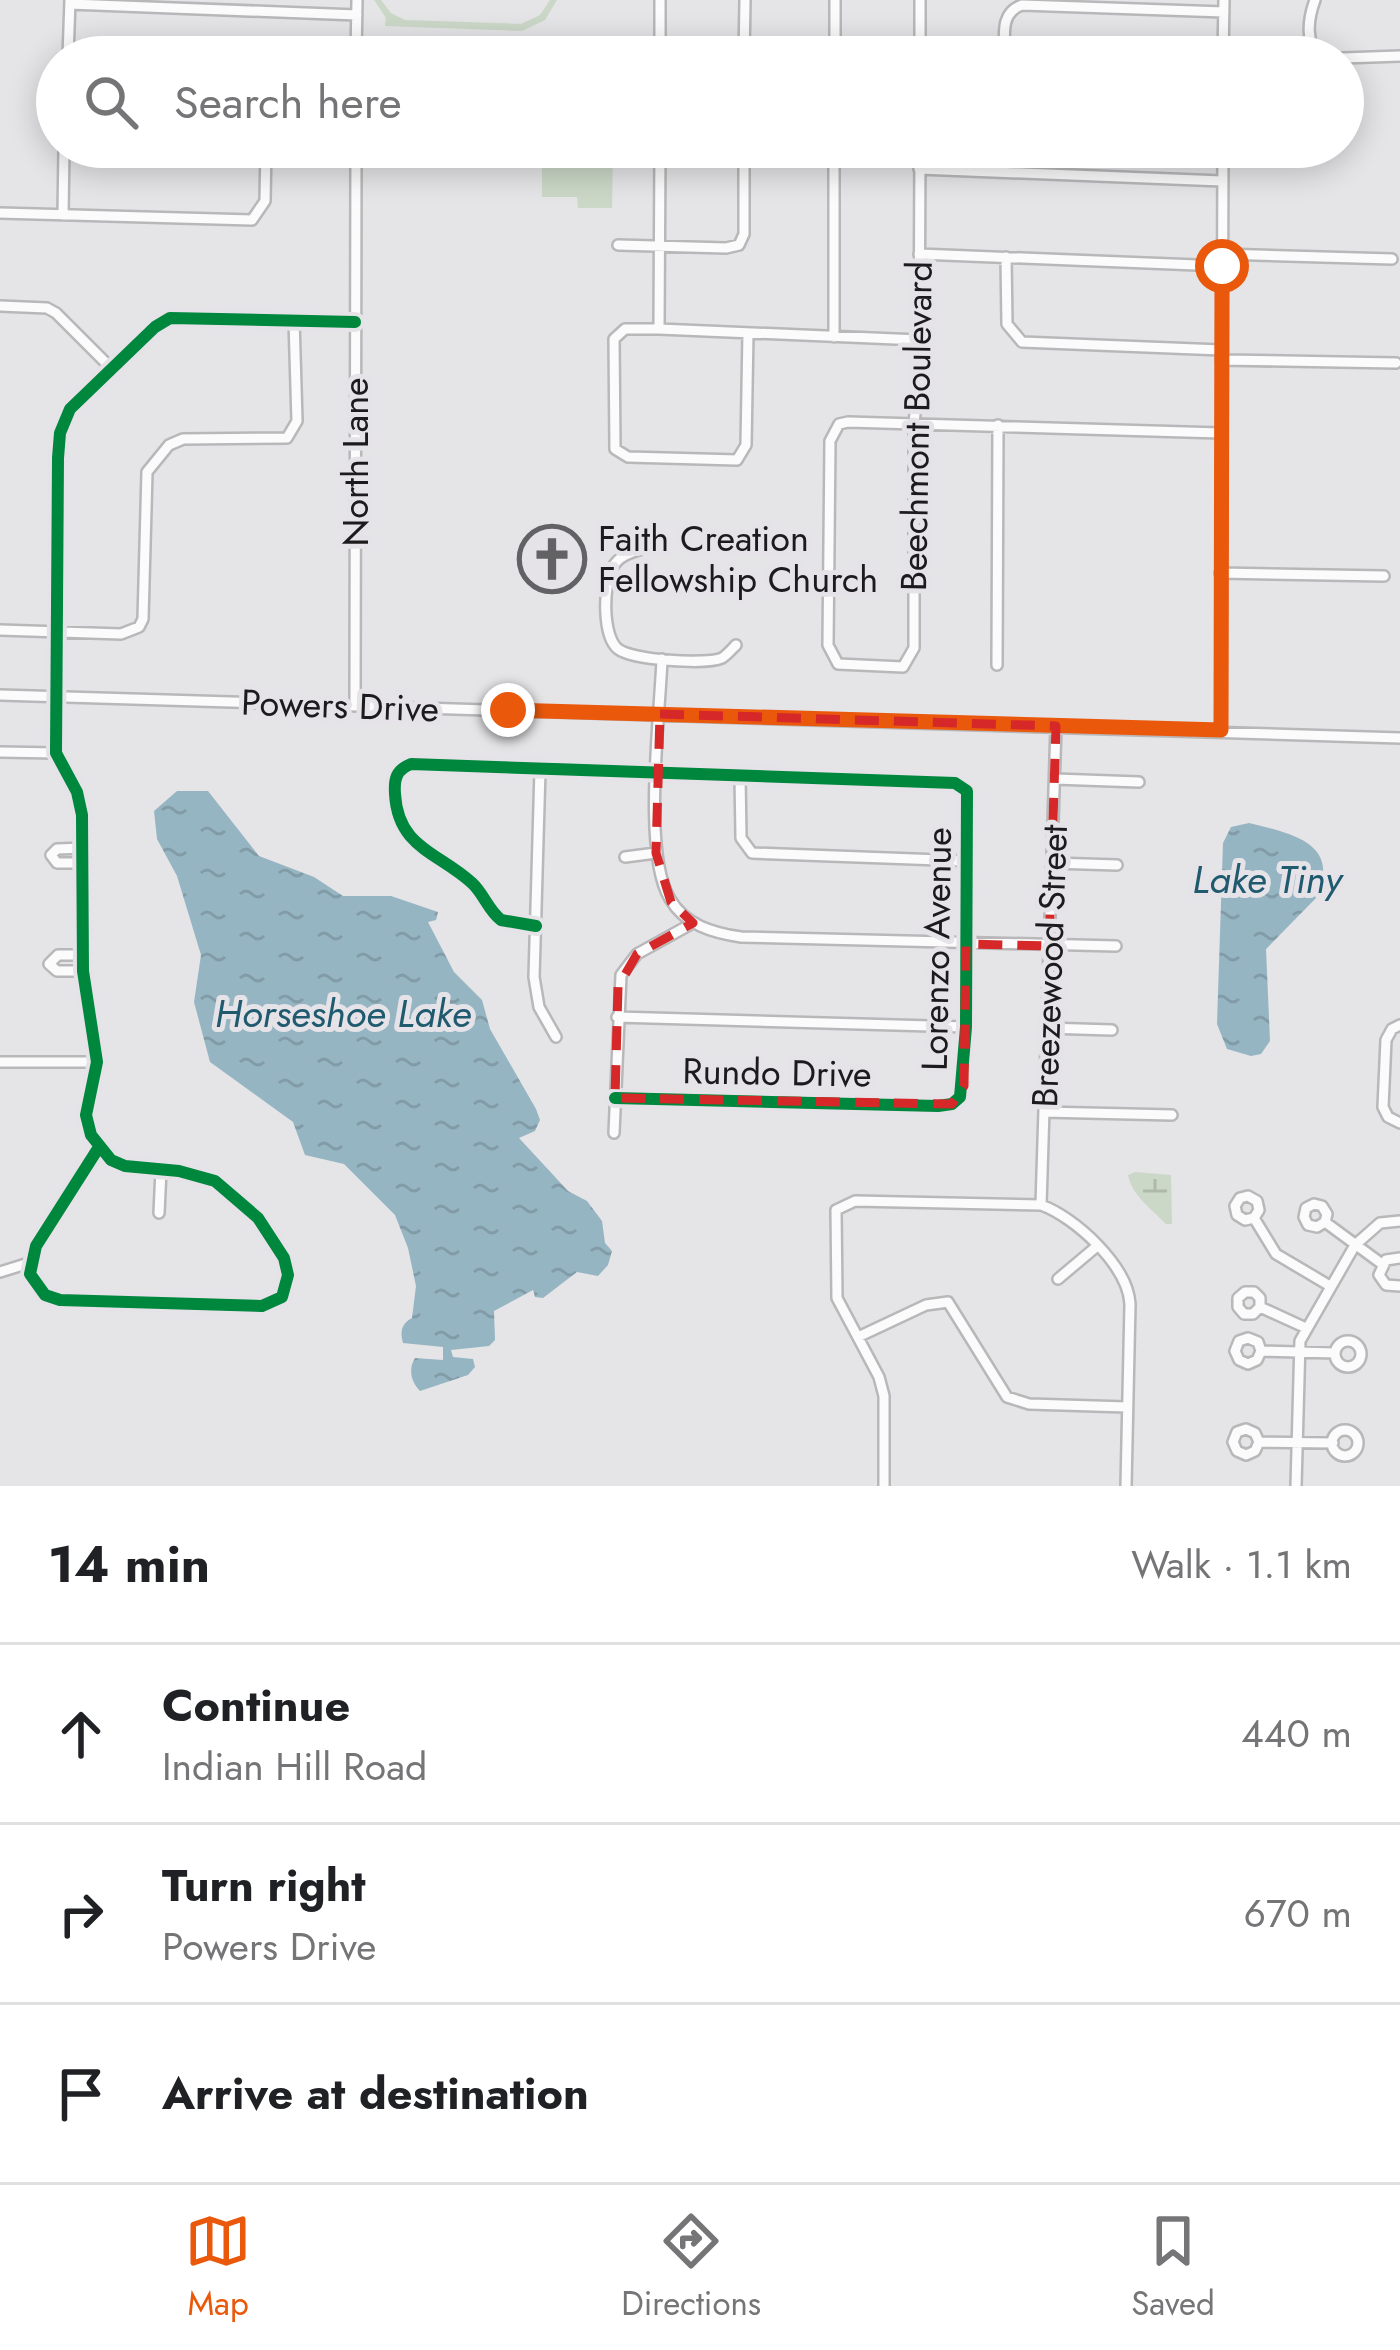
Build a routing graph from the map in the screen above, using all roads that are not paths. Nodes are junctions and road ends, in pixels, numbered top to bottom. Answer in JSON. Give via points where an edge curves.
{"nodes":[{"id":1,"x":356,"y":0,"type":"edge"},
{"id":2,"x":659,"y":0,"type":"edge"},
{"id":3,"x":745,"y":0,"type":"edge"},
{"id":4,"x":835,"y":0,"type":"edge"},
{"id":5,"x":920,"y":0,"type":"edge"},
{"id":6,"x":1315,"y":0,"type":"edge"},
{"id":7,"x":70,"y":2,"type":"edge"},
{"id":8,"x":183,"y":4,"type":"edge"},
{"id":9,"x":269,"y":6,"type":"edge"},
{"id":10,"x":1224,"y":6,"type":"edge"},
{"id":11,"x":357,"y":14,"type":"junction"},
{"id":12,"x":69,"y":36,"type":"edge"},
{"id":13,"x":356,"y":36,"type":"edge"},
{"id":14,"x":660,"y":36,"type":"edge"},
{"id":15,"x":745,"y":36,"type":"edge"},
{"id":16,"x":835,"y":36,"type":"edge"},
{"id":17,"x":920,"y":36,"type":"edge"},
{"id":18,"x":1005,"y":36,"type":"edge"},
{"id":19,"x":1223,"y":36,"type":"edge"},
{"id":20,"x":1312,"y":36,"type":"edge"},
{"id":21,"x":1400,"y":56,"type":"edge"},
{"id":22,"x":1364,"y":57,"type":"edge"},
{"id":23,"x":64,"y":168,"type":"edge"},
{"id":24,"x":266,"y":168,"type":"edge"},
{"id":25,"x":356,"y":168,"type":"edge"},
{"id":26,"x":661,"y":168,"type":"edge"},
{"id":27,"x":744,"y":168,"type":"edge"},
{"id":28,"x":834,"y":168,"type":"edge"},
{"id":29,"x":1222,"y":168,"type":"edge"},
{"id":30,"x":920,"y":170,"type":"joint"},
{"id":31,"x":1222,"y":181,"type":"junction"},
{"id":32,"x":0,"y":213,"type":"edge"},
{"id":33,"x":63,"y":215,"type":"junction"},
{"id":34,"x":618,"y":244,"type":"dead end"},
{"id":35,"x":659,"y":246,"type":"junction"},
{"id":36,"x":919,"y":254,"type":"junction"},
{"id":37,"x":1006,"y":257,"type":"junction"},
{"id":38,"x":1392,"y":259,"type":"dead end"},
{"id":39,"x":1222,"y":260,"type":"junction"},
{"id":40,"x":0,"y":306,"type":"edge"},
{"id":41,"x":294,"y":320,"type":"junction"},
{"id":42,"x":355,"y":322,"type":"junction"},
{"id":43,"x":659,"y":329,"type":"junction"},
{"id":44,"x":748,"y":333,"type":"junction"},
{"id":45,"x":834,"y":338,"type":"junction"},
{"id":46,"x":919,"y":340,"type":"junction"},
{"id":47,"x":1221,"y":355,"type":"junction"},
{"id":48,"x":1396,"y":363,"type":"dead end"},
{"id":49,"x":111,"y":368,"type":"junction"},
{"id":50,"x":914,"y":423,"type":"junction"},
{"id":51,"x":998,"y":425,"type":"junction"},
{"id":52,"x":1220,"y":434,"type":"junction"},
{"id":53,"x":645,"y":548,"type":"dead end"},
{"id":54,"x":1220,"y":572,"type":"junction"},
{"id":55,"x":1384,"y":576,"type":"dead end"},
{"id":56,"x":0,"y":630,"type":"edge"},
{"id":57,"x":57,"y":632,"type":"junction"},
{"id":58,"x":736,"y":645,"type":"dead end"},
{"id":59,"x":662,"y":659,"type":"junction"},
{"id":60,"x":997,"y":664,"type":"dead end"},
{"id":61,"x":0,"y":695,"type":"edge"},
{"id":62,"x":57,"y":697,"type":"junction"},
{"id":63,"x":355,"y":706,"type":"junction"},
{"id":64,"x":660,"y":714,"type":"junction"},
{"id":65,"x":1057,"y":726,"type":"junction"},
{"id":66,"x":1221,"y":730,"type":"junction"},
{"id":67,"x":1400,"y":738,"type":"edge"},
{"id":68,"x":0,"y":752,"type":"edge"},
{"id":69,"x":56,"y":753,"type":"junction"},
{"id":70,"x":82,"y":768,"type":"dead end"},
{"id":71,"x":540,"y":770,"type":"junction"},
{"id":72,"x":658,"y":773,"type":"junction"},
{"id":73,"x":740,"y":776,"type":"junction"},
{"id":74,"x":69,"y":777,"type":"junction"},
{"id":75,"x":1054,"y":779,"type":"junction"},
{"id":76,"x":1139,"y":782,"type":"dead end"},
{"id":77,"x":84,"y":848,"type":"junction"},
{"id":78,"x":656,"y":854,"type":"junction"},
{"id":79,"x":625,"y":857,"type":"dead end"},
{"id":80,"x":968,"y":861,"type":"junction"},
{"id":81,"x":84,"y":863,"type":"junction"},
{"id":82,"x":1052,"y":863,"type":"junction"},
{"id":83,"x":1117,"y":865,"type":"dead end"},
{"id":84,"x":693,"y":923,"type":"junction"},
{"id":85,"x":536,"y":926,"type":"junction"},
{"id":86,"x":966,"y":944,"type":"junction"},
{"id":87,"x":1049,"y":946,"type":"junction"},
{"id":88,"x":1115,"y":946,"type":"dead end"},
{"id":89,"x":84,"y":955,"type":"junction"},
{"id":90,"x":83,"y":971,"type":"junction"},
{"id":91,"x":617,"y":1017,"type":"junction"},
{"id":92,"x":1400,"y":1025,"type":"edge"},
{"id":93,"x":966,"y":1027,"type":"junction"},
{"id":94,"x":1046,"y":1028,"type":"junction"},
{"id":95,"x":1112,"y":1030,"type":"dead end"},
{"id":96,"x":556,"y":1036,"type":"dead end"},
{"id":97,"x":0,"y":1062,"type":"edge"},
{"id":98,"x":97,"y":1063,"type":"junction"},
{"id":99,"x":615,"y":1099,"type":"junction"},
{"id":100,"x":938,"y":1106,"type":"joint"},
{"id":101,"x":1044,"y":1112,"type":"junction"},
{"id":102,"x":1172,"y":1115,"type":"dead end"},
{"id":103,"x":1400,"y":1123,"type":"edge"},
{"id":104,"x":614,"y":1133,"type":"dead end"},
{"id":105,"x":99,"y":1147,"type":"junction"},
{"id":106,"x":161,"y":1170,"type":"junction"},
{"id":107,"x":1041,"y":1205,"type":"junction"},
{"id":108,"x":159,"y":1213,"type":"dead end"},
{"id":109,"x":1254,"y":1218,"type":"dead end"},
{"id":110,"x":1400,"y":1221,"type":"edge"},
{"id":111,"x":1324,"y":1222,"type":"dead end"},
{"id":112,"x":1354,"y":1245,"type":"junction"},
{"id":113,"x":1096,"y":1246,"type":"junction"},
{"id":114,"x":1400,"y":1258,"type":"edge"},
{"id":115,"x":29,"y":1263,"type":"junction"},
{"id":116,"x":1382,"y":1264,"type":"junction"},
{"id":117,"x":0,"y":1272,"type":"edge"},
{"id":118,"x":1058,"y":1279,"type":"dead end"},
{"id":119,"x":1330,"y":1286,"type":"junction"},
{"id":120,"x":1400,"y":1286,"type":"edge"},
{"id":121,"x":1260,"y":1307,"type":"dead end"},
{"id":122,"x":1306,"y":1328,"type":"junction"},
{"id":123,"x":858,"y":1337,"type":"junction"},
{"id":124,"x":1261,"y":1351,"type":"dead end"},
{"id":125,"x":1298,"y":1352,"type":"junction"},
{"id":126,"x":1335,"y":1353,"type":"dead end"},
{"id":127,"x":1127,"y":1407,"type":"junction"},
{"id":128,"x":1259,"y":1442,"type":"dead end"},
{"id":129,"x":1296,"y":1443,"type":"junction"},
{"id":130,"x":1333,"y":1443,"type":"dead end"},
{"id":131,"x":884,"y":1486,"type":"edge"},
{"id":132,"x":1126,"y":1486,"type":"edge"},
{"id":133,"x":1296,"y":1486,"type":"edge"}],
"edges":[{"from":1,"to":11,"type":"street"},
{"from":2,"to":14,"type":"street"},
{"from":3,"to":15,"type":"street"},
{"from":4,"to":16,"type":"street"},
{"from":5,"to":17,"type":"street"},
{"from":6,"to":20,"type":"street"},
{"from":7,"to":8,"type":"street"},
{"from":7,"to":12,"type":"street"},
{"from":8,"to":9,"type":"street"},
{"from":9,"to":11,"type":"street"},
{"from":10,"to":18,"type":"street","via":[[1028,5],[1012,10]]},
{"from":10,"to":19,"type":"street"},
{"from":11,"to":13,"type":"street"},
{"from":21,"to":22,"type":"street"},
{"from":23,"to":33,"type":"street"},
{"from":24,"to":33,"type":"street","via":[[265,201],[252,220]]},
{"from":25,"to":42,"type":"street","name":"North Lane"},
{"from":26,"to":35,"type":"street"},
{"from":27,"to":35,"type":"street","via":[[739,245]]},
{"from":28,"to":45,"type":"street"},
{"from":29,"to":31,"type":"street"},
{"from":30,"to":31,"type":"street"},
{"from":30,"to":36,"type":"street","name":"Beechmont Boulevard"},
{"from":31,"to":39,"type":"street"},
{"from":32,"to":33,"type":"street"},
{"from":34,"to":35,"type":"street"},
{"from":35,"to":43,"type":"street"},
{"from":36,"to":37,"type":"street"},
{"from":36,"to":46,"type":"street","name":"Beechmont Boulevard"},
{"from":37,"to":39,"type":"street"},
{"from":37,"to":47,"type":"street","via":[[1006,324],[1022,342]]},
{"from":38,"to":39,"type":"street"},
{"from":39,"to":47,"type":"street"},
{"from":40,"to":49,"type":"street","via":[[56,313]]},
{"from":41,"to":42,"type":"street"},
{"from":41,"to":49,"type":"street","via":[[170,319]]},
{"from":41,"to":57,"type":"street","via":[[297,421],[286,438],[169,445],[145,484],[142,620],[132,632]]},
{"from":42,"to":63,"type":"street","name":"North Lane"},
{"from":43,"to":44,"type":"street"},
{"from":43,"to":44,"type":"street","via":[[625,329],[614,339],[615,449],[628,457],[737,460],[746,445]]},
{"from":44,"to":45,"type":"street"},
{"from":45,"to":46,"type":"street"},
{"from":46,"to":50,"type":"street","name":"Beechmont Boulevard"},
{"from":47,"to":48,"type":"street"},
{"from":47,"to":52,"type":"street"},
{"from":49,"to":57,"type":"street","via":[[70,409],[60,434]]},
{"from":50,"to":50,"type":"street","name":"Beechmont Boulevard","via":[[848,422],[832,431],[828,645],[838,664],[903,668],[914,648]]},
{"from":50,"to":51,"type":"street"},
{"from":51,"to":52,"type":"street"},
{"from":51,"to":60,"type":"street"},
{"from":52,"to":54,"type":"street"},
{"from":53,"to":59,"type":"street","via":[[613,566],[608,631],[630,656]]},
{"from":54,"to":55,"type":"street"},
{"from":54,"to":66,"type":"street"},
{"from":56,"to":57,"type":"street"},
{"from":57,"to":62,"type":"street"},
{"from":58,"to":59,"type":"street","via":[[719,659]]},
{"from":59,"to":64,"type":"street"},
{"from":61,"to":62,"type":"street","name":"Powers Drive"},
{"from":62,"to":63,"type":"street","name":"Powers Drive"},
{"from":62,"to":69,"type":"street"},
{"from":63,"to":64,"type":"street","name":"Powers Drive"},
{"from":64,"to":65,"type":"street","name":"Powers Drive"},
{"from":64,"to":72,"type":"street"},
{"from":65,"to":66,"type":"street","name":"Powers Drive"},
{"from":65,"to":75,"type":"street","name":"Breezewood Street"},
{"from":66,"to":67,"type":"street","name":"Powers Drive"},
{"from":68,"to":69,"type":"street"},
{"from":69,"to":74,"type":"street"},
{"from":70,"to":74,"type":"street"},
{"from":71,"to":72,"type":"street"},
{"from":71,"to":85,"type":"street"},
{"from":71,"to":85,"type":"street","via":[[411,764],[394,778],[404,833],[471,882],[501,920]]},
{"from":72,"to":73,"type":"street"},
{"from":72,"to":78,"type":"street"},
{"from":73,"to":80,"type":"street","via":[[741,838],[752,853]]},
{"from":73,"to":80,"type":"street","name":"Lorenzo Avenue","via":[[955,783],[970,797]]},
{"from":74,"to":77,"type":"street"},
{"from":75,"to":76,"type":"street"},
{"from":75,"to":82,"type":"street","name":"Breezewood Street"},
{"from":77,"to":81,"type":"street"},
{"from":77,"to":81,"type":"street","via":[[57,848],[51,856]]},
{"from":78,"to":79,"type":"street"},
{"from":78,"to":84,"type":"street","via":[[671,902]]},
{"from":80,"to":86,"type":"street","name":"Lorenzo Avenue"},
{"from":81,"to":89,"type":"street"},
{"from":82,"to":83,"type":"street"},
{"from":82,"to":87,"type":"street","name":"Breezewood Street"},
{"from":84,"to":86,"type":"street","via":[[741,937]]},
{"from":84,"to":91,"type":"street","via":[[626,964]]},
{"from":85,"to":96,"type":"street","via":[[539,1006]]},
{"from":86,"to":87,"type":"street"},
{"from":86,"to":93,"type":"street","name":"Lorenzo Avenue"},
{"from":87,"to":88,"type":"street"},
{"from":87,"to":94,"type":"street","name":"Breezewood Street"},
{"from":89,"to":90,"type":"street"},
{"from":89,"to":90,"type":"street","via":[[58,955],[49,964]]},
{"from":90,"to":98,"type":"street"},
{"from":91,"to":93,"type":"street"},
{"from":91,"to":99,"type":"street"},
{"from":92,"to":103,"type":"street","via":[[1386,1040],[1380,1114]]},
{"from":93,"to":100,"type":"street","name":"Lorenzo Avenue","via":[[964,1087],[952,1104]]},
{"from":94,"to":95,"type":"street"},
{"from":94,"to":101,"type":"street","name":"Breezewood Street"},
{"from":97,"to":98,"type":"street"},
{"from":98,"to":105,"type":"street","via":[[86,1115]]},
{"from":99,"to":100,"type":"street","name":"Rundo Drive"},
{"from":99,"to":104,"type":"street"},
{"from":101,"to":102,"type":"street"},
{"from":101,"to":107,"type":"street","name":"Breezewood Street"},
{"from":105,"to":106,"type":"street","via":[[125,1166]]},
{"from":105,"to":115,"type":"street"},
{"from":106,"to":108,"type":"street"},
{"from":106,"to":115,"type":"street","via":[[215,1181],[258,1218],[284,1258],[282,1297],[262,1306],[60,1300],[35,1285]]},
{"from":107,"to":113,"type":"street"},
{"from":107,"to":123,"type":"street","via":[[845,1203],[834,1221],[834,1282]]},
{"from":109,"to":119,"type":"street","via":[[1276,1254]]},
{"from":110,"to":112,"type":"street","via":[[1380,1223]]},
{"from":111,"to":112,"type":"street"},
{"from":112,"to":116,"type":"street"},
{"from":112,"to":119,"type":"street"},
{"from":113,"to":118,"type":"street"},
{"from":113,"to":127,"type":"street","via":[[1129,1292]]},
{"from":114,"to":116,"type":"street"},
{"from":115,"to":117,"type":"street"},
{"from":116,"to":120,"type":"street","via":[[1382,1281]]},
{"from":119,"to":122,"type":"street"},
{"from":121,"to":122,"type":"street"},
{"from":122,"to":125,"type":"street"},
{"from":123,"to":127,"type":"street","via":[[948,1302],[1007,1397]]},
{"from":123,"to":131,"type":"street","via":[[884,1396]]},
{"from":124,"to":125,"type":"street"},
{"from":125,"to":126,"type":"street"},
{"from":125,"to":129,"type":"street"},
{"from":127,"to":132,"type":"street"},
{"from":128,"to":129,"type":"street"},
{"from":129,"to":130,"type":"street"},
{"from":129,"to":133,"type":"street"}]}
